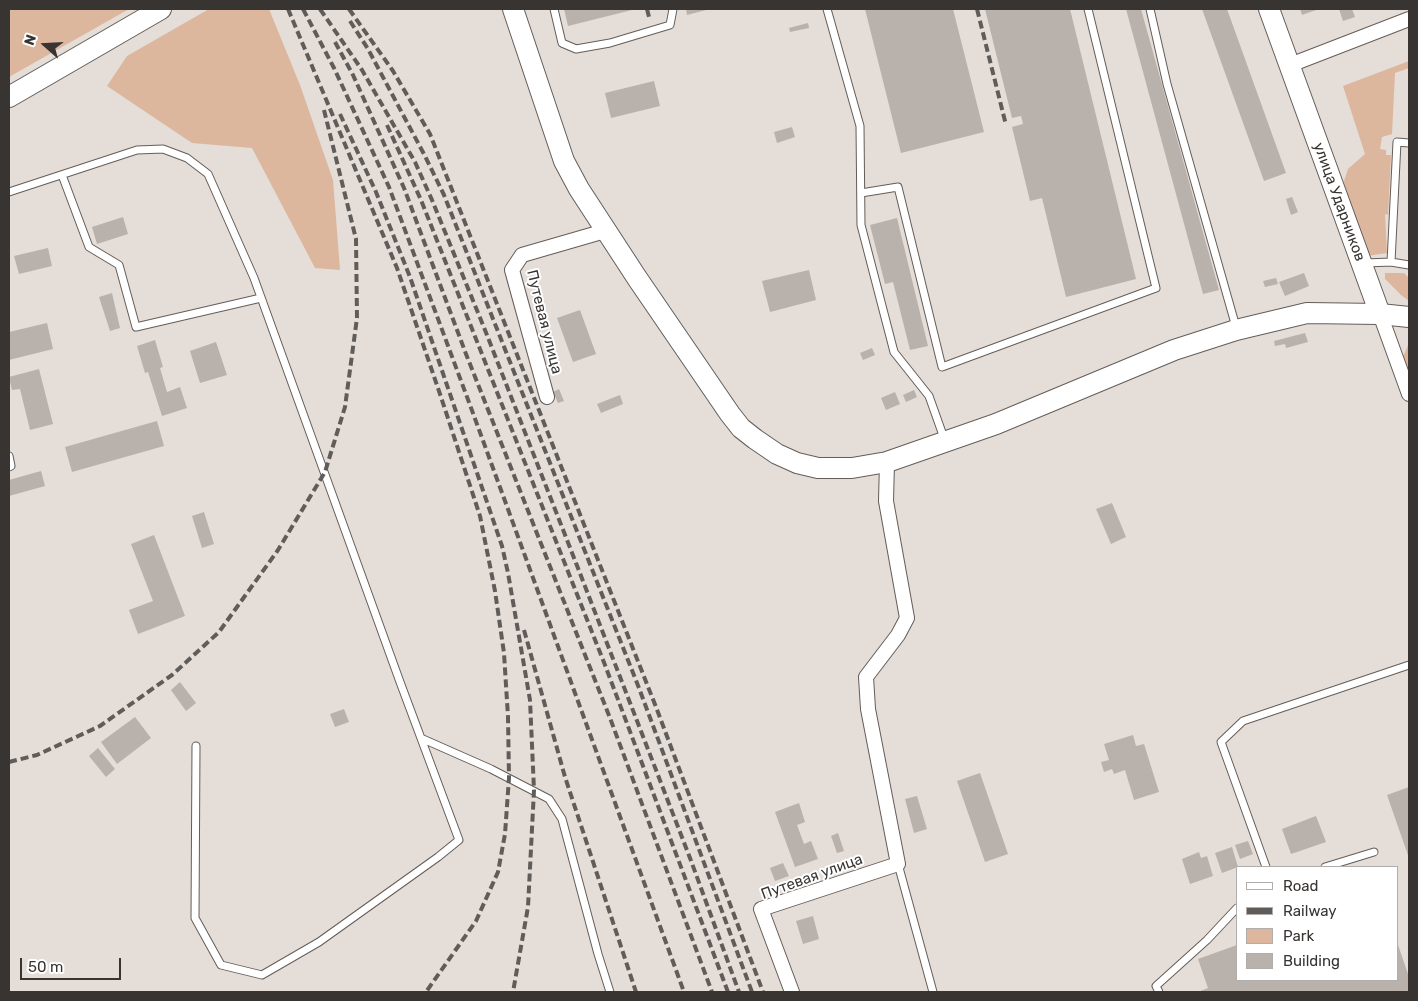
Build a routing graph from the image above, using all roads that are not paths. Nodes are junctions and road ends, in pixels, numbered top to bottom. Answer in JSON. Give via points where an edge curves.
{"nodes":[{"id":1,"x":161,"y":9,"type":"edge"},
{"id":2,"x":513,"y":9,"type":"edge"},
{"id":3,"x":554,"y":9,"type":"edge"},
{"id":4,"x":673,"y":9,"type":"edge"},
{"id":5,"x":827,"y":9,"type":"edge"},
{"id":6,"x":1088,"y":9,"type":"edge"},
{"id":7,"x":1150,"y":9,"type":"edge"},
{"id":8,"x":1269,"y":9,"type":"edge"},
{"id":9,"x":1409,"y":19,"type":"edge"},
{"id":10,"x":1290,"y":65,"type":"junction"},
{"id":11,"x":9,"y":97,"type":"edge"},
{"id":12,"x":1409,"y":142,"type":"edge"},
{"id":13,"x":62,"y":175,"type":"junction"},
{"id":14,"x":9,"y":192,"type":"edge"},
{"id":15,"x":861,"y":193,"type":"junction"},
{"id":16,"x":606,"y":231,"type":"junction"},
{"id":17,"x":1391,"y":262,"type":"junction"},
{"id":18,"x":1361,"y":263,"type":"junction"},
{"id":19,"x":1409,"y":265,"type":"edge"},
{"id":20,"x":261,"y":298,"type":"junction"},
{"id":21,"x":1380,"y":314,"type":"junction"},
{"id":22,"x":1409,"y":317,"type":"edge"},
{"id":23,"x":1236,"y":330,"type":"junction"},
{"id":24,"x":1409,"y":394,"type":"edge"},
{"id":25,"x":546,"y":397,"type":"dead end"},
{"id":26,"x":945,"y":441,"type":"junction"},
{"id":27,"x":9,"y":456,"type":"edge"},
{"id":28,"x":887,"y":462,"type":"junction"},
{"id":29,"x":9,"y":467,"type":"edge"},
{"id":30,"x":1409,"y":665,"type":"edge"},
{"id":31,"x":423,"y":739,"type":"junction"},
{"id":32,"x":196,"y":746,"type":"dead end"},
{"id":33,"x":1374,"y":852,"type":"dead end"},
{"id":34,"x":898,"y":864,"type":"junction"},
{"id":35,"x":1266,"y":866,"type":"edge"},
{"id":36,"x":1328,"y":866,"type":"edge"},
{"id":37,"x":1236,"y":909,"type":"edge"},
{"id":38,"x":610,"y":992,"type":"edge"},
{"id":39,"x":792,"y":992,"type":"edge"},
{"id":40,"x":933,"y":992,"type":"edge"},
{"id":41,"x":1159,"y":992,"type":"edge"}],
"edges":[{"from":1,"to":11,"type":"main road"},
{"from":2,"to":16,"type":"main road","via":[[564,161]]},
{"from":3,"to":4,"type":"lane","via":[[562,43],[576,49],[610,43],[670,25]]},
{"from":5,"to":15,"type":"lane","via":[[860,126]]},
{"from":6,"to":15,"type":"lane","via":[[1156,288],[942,367],[898,187]]},
{"from":7,"to":23,"type":"lane","via":[[1167,84]]},
{"from":8,"to":10,"type":"main road","name":"улица Ударников"},
{"from":9,"to":10,"type":"street"},
{"from":10,"to":18,"type":"main road","name":"улица Ударников"},
{"from":12,"to":17,"type":"lane","via":[[1398,142]]},
{"from":13,"to":14,"type":"lane"},
{"from":13,"to":20,"type":"lane","via":[[137,150],[163,149],[187,158],[208,174]]},
{"from":13,"to":20,"type":"lane","via":[[89,247],[119,265],[136,327]]},
{"from":15,"to":26,"type":"lane","via":[[861,225],[894,352],[929,396]]},
{"from":16,"to":25,"type":"street","name":"Путевая улица","via":[[522,255],[512,270]]},
{"from":16,"to":28,"type":"main road","via":[[741,428],[777,454],[818,468],[852,468]]},
{"from":17,"to":18,"type":"lane"},
{"from":17,"to":19,"type":"lane"},
{"from":18,"to":21,"type":"main road","name":"улица Ударников"},
{"from":20,"to":31,"type":"lane"},
{"from":21,"to":22,"type":"main road"},
{"from":21,"to":23,"type":"main road","via":[[1307,313]]},
{"from":21,"to":24,"type":"street","name":"улица Ударников"},
{"from":23,"to":26,"type":"main road","via":[[1174,350],[996,424]]},
{"from":26,"to":28,"type":"main road"},
{"from":27,"to":29,"type":"lane","via":[[12,466]]},
{"from":28,"to":34,"type":"street","via":[[886,501],[907,618],[866,677],[868,709]]},
{"from":30,"to":35,"type":"lane","via":[[1243,721],[1221,742]]},
{"from":31,"to":32,"type":"lane","via":[[459,840],[319,942],[262,975],[221,965],[195,918]]},
{"from":31,"to":38,"type":"lane","via":[[550,799],[562,819]]},
{"from":33,"to":36,"type":"lane"},
{"from":34,"to":39,"type":"street","name":"Путевая улица","via":[[761,909]]},
{"from":34,"to":40,"type":"lane"},
{"from":37,"to":41,"type":"lane","via":[[1156,986]]}]}
